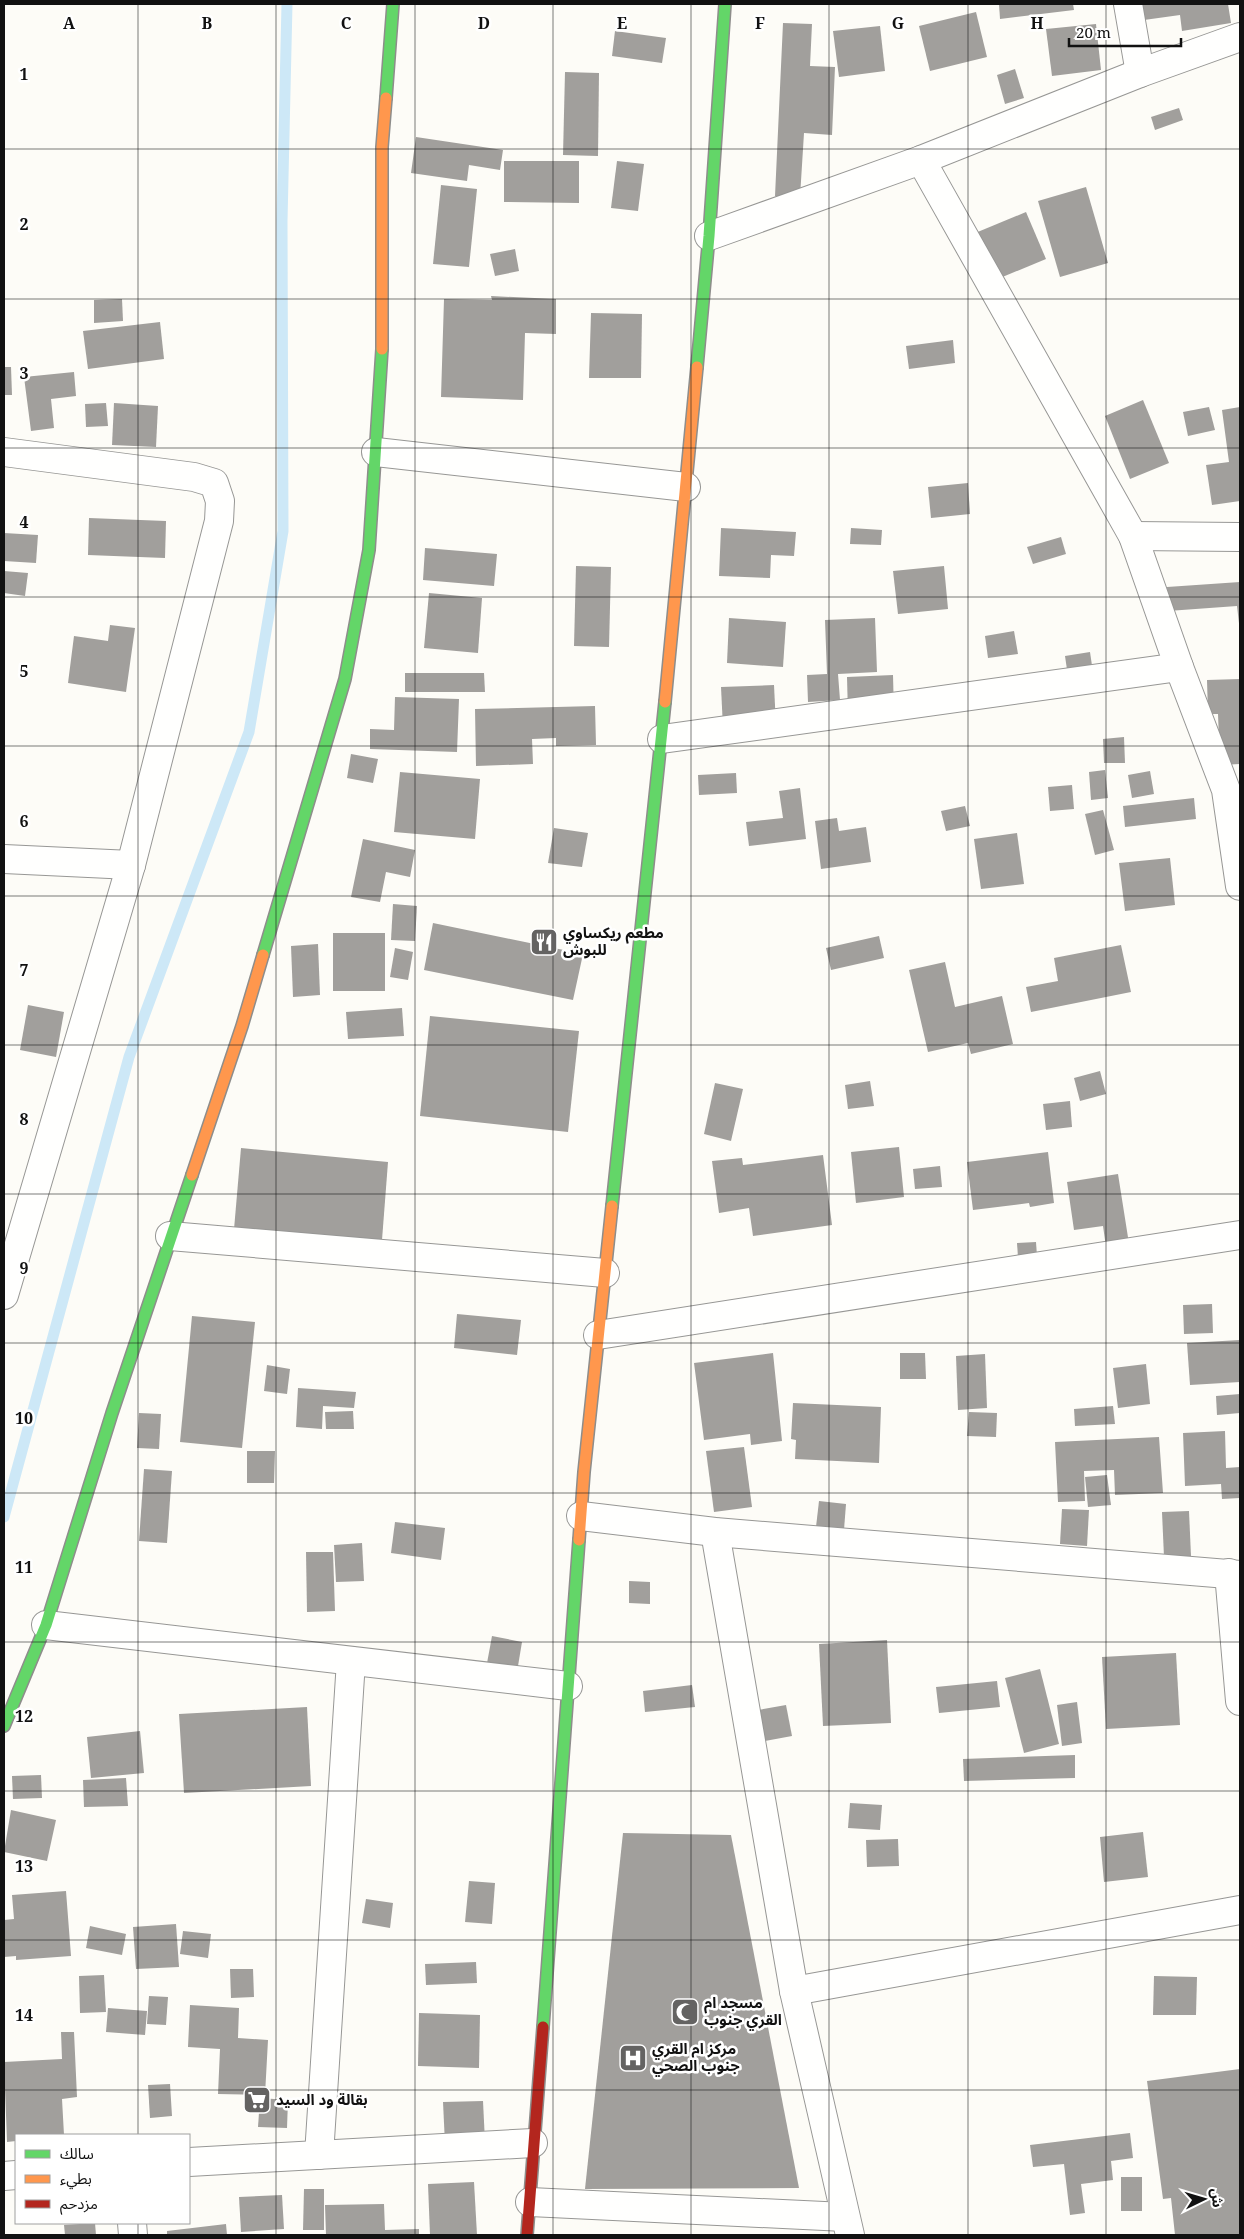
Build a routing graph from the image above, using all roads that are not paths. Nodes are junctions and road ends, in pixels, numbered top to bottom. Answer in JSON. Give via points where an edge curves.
{"nodes":[{"id":1,"x":392,"y":4,"type":"edge"},
{"id":2,"x":724,"y":4,"type":"edge"},
{"id":3,"x":1128,"y":4,"type":"edge"},
{"id":4,"x":1240,"y":36,"type":"edge"},
{"id":5,"x":1140,"y":73,"type":"junction"},
{"id":6,"x":921,"y":160,"type":"junction"},
{"id":7,"x":709,"y":236,"type":"junction"},
{"id":8,"x":4,"y":452,"type":"edge"},
{"id":9,"x":376,"y":452,"type":"junction"},
{"id":10,"x":686,"y":487,"type":"junction"},
{"id":11,"x":1133,"y":536,"type":"junction"},
{"id":12,"x":1240,"y":537,"type":"edge"},
{"id":13,"x":1179,"y":667,"type":"junction"},
{"id":14,"x":662,"y":739,"type":"junction"},
{"id":15,"x":4,"y":859,"type":"edge"},
{"id":16,"x":130,"y":865,"type":"junction"},
{"id":17,"x":1240,"y":886,"type":"edge"},
{"id":18,"x":15,"y":1219,"type":"edge"},
{"id":19,"x":1240,"y":1235,"type":"edge"},
{"id":20,"x":170,"y":1236,"type":"junction"},
{"id":21,"x":606,"y":1273,"type":"junction"},
{"id":22,"x":4,"y":1295,"type":"edge"},
{"id":23,"x":598,"y":1335,"type":"junction"},
{"id":24,"x":581,"y":1516,"type":"junction"},
{"id":25,"x":715,"y":1532,"type":"junction"},
{"id":26,"x":1235,"y":1574,"type":"edge"},
{"id":27,"x":46,"y":1625,"type":"junction"},
{"id":28,"x":351,"y":1661,"type":"junction"},
{"id":29,"x":568,"y":1686,"type":"junction"},
{"id":30,"x":1240,"y":1701,"type":"edge"},
{"id":31,"x":4,"y":1726,"type":"edge"},
{"id":32,"x":1240,"y":1910,"type":"edge"},
{"id":33,"x":794,"y":1991,"type":"junction"},
{"id":34,"x":533,"y":2143,"type":"junction"},
{"id":35,"x":319,"y":2155,"type":"junction"},
{"id":36,"x":190,"y":2162,"type":"edge"},
{"id":37,"x":530,"y":2202,"type":"junction"},
{"id":38,"x":848,"y":2226,"type":"edge"},
{"id":39,"x":527,"y":2235,"type":"edge"}],
"edges":[{"from":1,"to":9,"type":"street","via":[[382,147],[382,362]]},
{"from":2,"to":7,"type":"street"},
{"from":3,"to":5,"type":"street"},
{"from":4,"to":5,"type":"street"},
{"from":5,"to":6,"type":"street"},
{"from":6,"to":7,"type":"street"},
{"from":6,"to":11,"type":"street"},
{"from":7,"to":10,"type":"street"},
{"from":8,"to":16,"type":"street","via":[[194,477],[214,483],[220,501],[220,521]]},
{"from":9,"to":10,"type":"street"},
{"from":9,"to":20,"type":"street","via":[[369,550],[346,680],[242,1026]]},
{"from":10,"to":14,"type":"street"},
{"from":11,"to":12,"type":"street"},
{"from":11,"to":13,"type":"street"},
{"from":13,"to":14,"type":"street"},
{"from":13,"to":17,"type":"street","via":[[1226,790]]},
{"from":14,"to":21,"type":"street"},
{"from":15,"to":16,"type":"street"},
{"from":16,"to":18,"type":"street"},
{"from":18,"to":22,"type":"street"},
{"from":19,"to":23,"type":"street"},
{"from":20,"to":21,"type":"street"},
{"from":20,"to":27,"type":"street"},
{"from":21,"to":23,"type":"street"},
{"from":23,"to":24,"type":"street"},
{"from":24,"to":25,"type":"street"},
{"from":24,"to":29,"type":"street"},
{"from":25,"to":26,"type":"street"},
{"from":25,"to":33,"type":"street"},
{"from":26,"to":30,"type":"street"},
{"from":27,"to":28,"type":"street"},
{"from":27,"to":31,"type":"street"},
{"from":28,"to":29,"type":"street"},
{"from":28,"to":35,"type":"street"},
{"from":29,"to":34,"type":"street"},
{"from":32,"to":33,"type":"street"},
{"from":33,"to":38,"type":"street"},
{"from":34,"to":35,"type":"street"},
{"from":34,"to":37,"type":"street"},
{"from":35,"to":36,"type":"street"},
{"from":37,"to":38,"type":"street"},
{"from":37,"to":39,"type":"street"}]}
